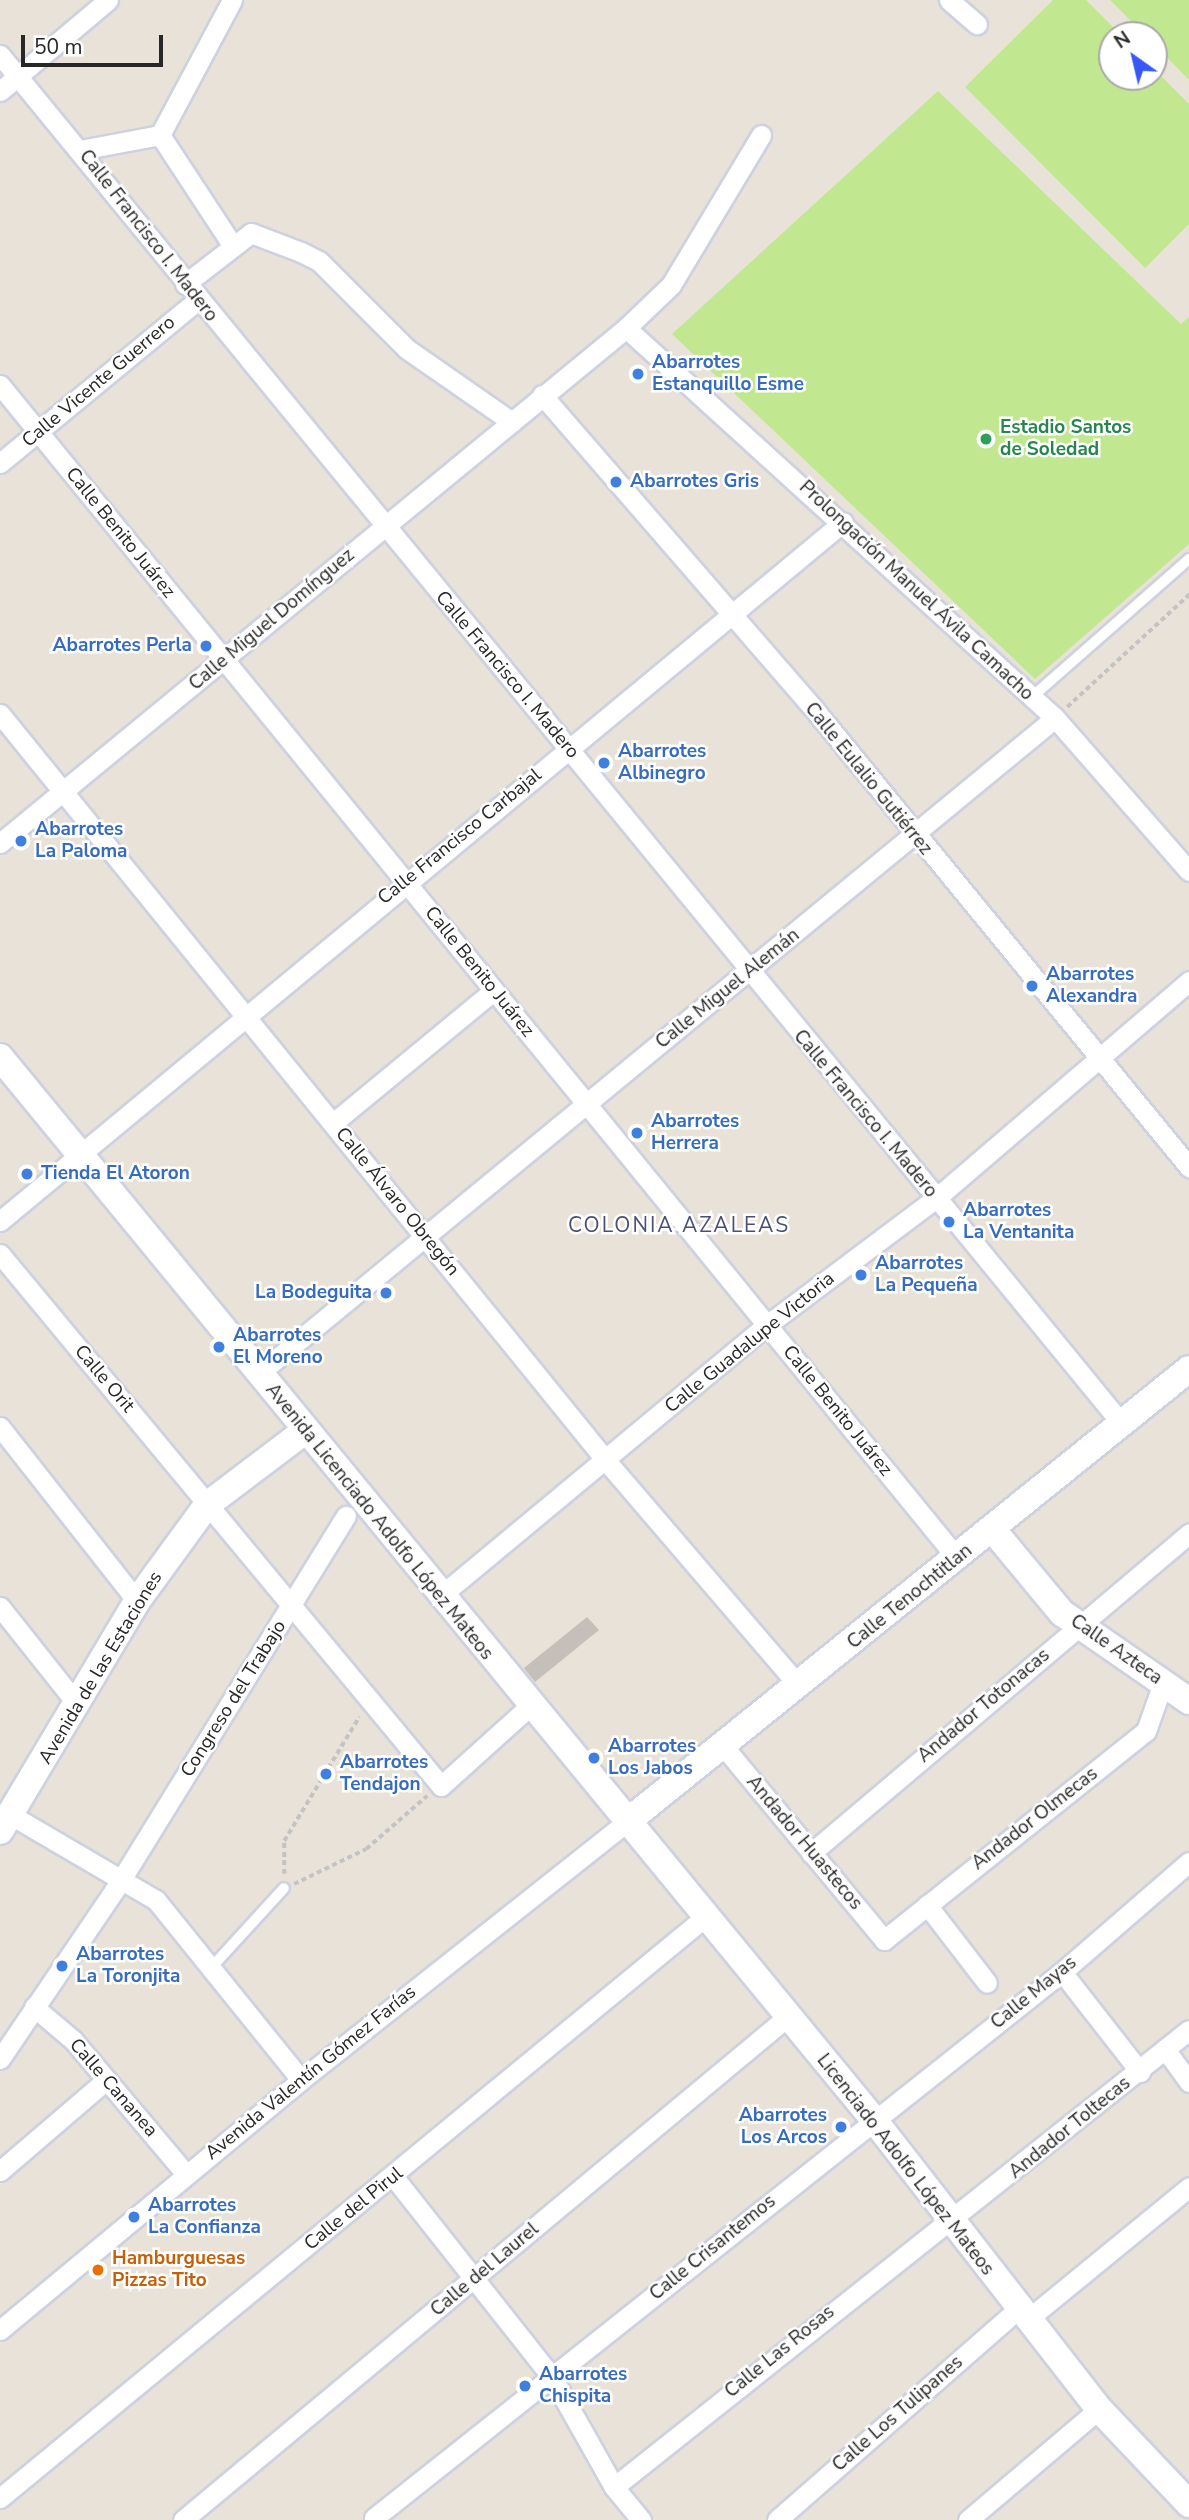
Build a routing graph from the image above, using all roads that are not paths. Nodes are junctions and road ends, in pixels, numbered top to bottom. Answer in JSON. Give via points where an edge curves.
{"nodes":[{"id":1,"x":108,"y":0,"type":"edge"},
{"id":2,"x":232,"y":0,"type":"edge"},
{"id":3,"x":949,"y":0,"type":"edge"},
{"id":4,"x":977,"y":24,"type":"dead end"},
{"id":5,"x":0,"y":55,"type":"edge"},
{"id":6,"x":18,"y":77,"type":"junction"},
{"id":7,"x":0,"y":91,"type":"edge"},
{"id":8,"x":160,"y":135,"type":"junction"},
{"id":9,"x":761,"y":135,"type":"dead end"},
{"id":10,"x":80,"y":149,"type":"junction"},
{"id":11,"x":231,"y":243,"type":"junction"},
{"id":12,"x":185,"y":284,"type":"junction"},
{"id":13,"x":198,"y":300,"type":"junction"},
{"id":14,"x":626,"y":328,"type":"junction"},
{"id":15,"x":0,"y":385,"type":"edge"},
{"id":16,"x":542,"y":395,"type":"junction"},
{"id":17,"x":512,"y":422,"type":"junction"},
{"id":18,"x":38,"y":431,"type":"junction"},
{"id":19,"x":0,"y":463,"type":"edge"},
{"id":20,"x":843,"y":522,"type":"junction"},
{"id":21,"x":384,"y":527,"type":"junction"},
{"id":22,"x":1189,"y":559,"type":"edge"},
{"id":23,"x":729,"y":617,"type":"junction"},
{"id":24,"x":224,"y":661,"type":"junction"},
{"id":25,"x":1032,"y":697,"type":"junction"},
{"id":26,"x":0,"y":714,"type":"edge"},
{"id":27,"x":1055,"y":718,"type":"junction"},
{"id":28,"x":570,"y":749,"type":"junction"},
{"id":29,"x":65,"y":792,"type":"junction"},
{"id":30,"x":915,"y":838,"type":"junction"},
{"id":31,"x":0,"y":843,"type":"edge"},
{"id":32,"x":1189,"y":871,"type":"edge"},
{"id":33,"x":405,"y":880,"type":"junction"},
{"id":34,"x":748,"y":972,"type":"junction"},
{"id":35,"x":1189,"y":981,"type":"edge"},
{"id":36,"x":493,"y":990,"type":"junction"},
{"id":37,"x":246,"y":1012,"type":"junction"},
{"id":38,"x":0,"y":1057,"type":"edge"},
{"id":39,"x":1096,"y":1058,"type":"junction"},
{"id":40,"x":587,"y":1105,"type":"junction"},
{"id":41,"x":333,"y":1123,"type":"junction"},
{"id":42,"x":78,"y":1154,"type":"junction"},
{"id":43,"x":1189,"y":1167,"type":"edge"},
{"id":44,"x":935,"y":1199,"type":"junction"},
{"id":45,"x":0,"y":1221,"type":"edge"},
{"id":46,"x":425,"y":1240,"type":"junction"},
{"id":47,"x":0,"y":1254,"type":"edge"},
{"id":48,"x":767,"y":1325,"type":"junction"},
{"id":49,"x":1189,"y":1368,"type":"edge"},
{"id":50,"x":258,"y":1374,"type":"junction"},
{"id":51,"x":1122,"y":1424,"type":"junction"},
{"id":52,"x":0,"y":1427,"type":"edge"},
{"id":53,"x":306,"y":1430,"type":"junction"},
{"id":54,"x":608,"y":1463,"type":"junction"},
{"id":55,"x":208,"y":1505,"type":"junction"},
{"id":56,"x":346,"y":1516,"type":"dead end"},
{"id":57,"x":993,"y":1530,"type":"junction"},
{"id":58,"x":1189,"y":1533,"type":"edge"},
{"id":59,"x":958,"y":1559,"type":"junction"},
{"id":60,"x":439,"y":1597,"type":"junction"},
{"id":61,"x":137,"y":1601,"type":"junction"},
{"id":62,"x":0,"y":1607,"type":"edge"},
{"id":63,"x":292,"y":1607,"type":"junction"},
{"id":64,"x":1079,"y":1627,"type":"junction"},
{"id":65,"x":799,"y":1686,"type":"junction"},
{"id":66,"x":1180,"y":1691,"type":"edge"},
{"id":67,"x":78,"y":1705,"type":"junction"},
{"id":68,"x":530,"y":1706,"type":"junction"},
{"id":69,"x":724,"y":1747,"type":"junction"},
{"id":70,"x":628,"y":1821,"type":"junction"},
{"id":71,"x":6,"y":1823,"type":"edge"},
{"id":72,"x":811,"y":1853,"type":"junction"},
{"id":73,"x":1189,"y":1862,"type":"edge"},
{"id":74,"x":121,"y":1880,"type":"junction"},
{"id":75,"x":284,"y":1888,"type":"road end"},
{"id":76,"x":928,"y":1905,"type":"junction"},
{"id":77,"x":705,"y":1917,"type":"junction"},
{"id":78,"x":884,"y":1940,"type":"joint"},
{"id":79,"x":211,"y":1968,"type":"junction"},
{"id":80,"x":1062,"y":1972,"type":"junction"},
{"id":81,"x":987,"y":1983,"type":"dead end"},
{"id":82,"x":34,"y":2007,"type":"junction"},
{"id":83,"x":786,"y":2018,"type":"junction"},
{"id":84,"x":1189,"y":2030,"type":"edge"},
{"id":85,"x":1165,"y":2049,"type":"junction"},
{"id":86,"x":0,"y":2059,"type":"edge"},
{"id":87,"x":1140,"y":2072,"type":"junction"},
{"id":88,"x":106,"y":2080,"type":"junction"},
{"id":89,"x":300,"y":2080,"type":"junction"},
{"id":90,"x":1189,"y":2081,"type":"edge"},
{"id":91,"x":874,"y":2120,"type":"junction"},
{"id":92,"x":8,"y":2151,"type":"edge"},
{"id":93,"x":0,"y":2171,"type":"edge"},
{"id":94,"x":186,"y":2174,"type":"junction"},
{"id":95,"x":393,"y":2176,"type":"junction"},
{"id":96,"x":1189,"y":2187,"type":"edge"},
{"id":97,"x":948,"y":2220,"type":"junction"},
{"id":98,"x":474,"y":2279,"type":"junction"},
{"id":99,"x":1023,"y":2313,"type":"junction"},
{"id":100,"x":0,"y":2330,"type":"edge"},
{"id":101,"x":552,"y":2377,"type":"junction"},
{"id":102,"x":1099,"y":2409,"type":"junction"},
{"id":103,"x":614,"y":2487,"type":"junction"},
{"id":104,"x":0,"y":2498,"type":"edge"},
{"id":105,"x":1189,"y":2504,"type":"edge"},
{"id":106,"x":374,"y":2518,"type":"dead end"},
{"id":107,"x":183,"y":2520,"type":"edge"},
{"id":108,"x":641,"y":2520,"type":"edge"},
{"id":109,"x":777,"y":2520,"type":"edge"},
{"id":110,"x":968,"y":2520,"type":"edge"}],
"edges":[{"from":1,"to":6,"type":"street"},
{"from":2,"to":8,"type":"street"},
{"from":3,"to":4,"type":"street"},
{"from":5,"to":6,"type":"street","name":"Calle Francisco I. Madero"},
{"from":6,"to":7,"type":"street"},
{"from":6,"to":10,"type":"street","name":"Calle Francisco I. Madero"},
{"from":8,"to":10,"type":"street"},
{"from":8,"to":11,"type":"street"},
{"from":9,"to":14,"type":"street","name":"Calle Miguel Domínguez","via":[[671,285]]},
{"from":10,"to":12,"type":"street","name":"Calle Francisco I. Madero"},
{"from":11,"to":12,"type":"street"},
{"from":11,"to":17,"type":"street","via":[[251,233],[319,261],[407,349]]},
{"from":12,"to":13,"type":"street","name":"Calle Francisco I. Madero"},
{"from":13,"to":18,"type":"street","name":"Calle Vicente Guerrero"},
{"from":13,"to":21,"type":"street","name":"Calle Francisco I. Madero"},
{"from":14,"to":16,"type":"street","name":"Calle Miguel Domínguez"},
{"from":14,"to":20,"type":"street","name":"Prolongación Manuel Ávila Camacho"},
{"from":15,"to":18,"type":"street","name":"Calle Benito Juárez"},
{"from":16,"to":17,"type":"street","name":"Calle Miguel Domínguez"},
{"from":16,"to":23,"type":"street","name":"Calle Eulalio Gutiérrez"},
{"from":17,"to":21,"type":"street","name":"Calle Miguel Domínguez"},
{"from":18,"to":19,"type":"street","name":"Calle Vicente Guerrero"},
{"from":18,"to":24,"type":"street","name":"Calle Benito Juárez"},
{"from":20,"to":23,"type":"street","name":"Calle Francisco Carbajal"},
{"from":20,"to":25,"type":"street","name":"Prolongación Manuel Ávila Camacho"},
{"from":21,"to":24,"type":"street","name":"Calle Miguel Domínguez"},
{"from":21,"to":28,"type":"street","name":"Calle Francisco I. Madero"},
{"from":22,"to":25,"type":"lane"},
{"from":23,"to":28,"type":"street","name":"Calle Francisco Carbajal"},
{"from":23,"to":30,"type":"street","name":"Calle Eulalio Gutiérrez","via":[[818,714]]},
{"from":24,"to":29,"type":"street","name":"Calle Miguel Domínguez"},
{"from":24,"to":33,"type":"street","name":"Calle Benito Juárez"},
{"from":25,"to":27,"type":"street","name":"Prolongación Manuel Ávila Camacho"},
{"from":26,"to":29,"type":"street","name":"Calle Álvaro Obregón"},
{"from":27,"to":30,"type":"street","name":"Calle Miguel Alemán"},
{"from":27,"to":32,"type":"street","name":"Prolongación Manuel Ávila Camacho"},
{"from":28,"to":33,"type":"street","name":"Calle Francisco Carbajal"},
{"from":28,"to":34,"type":"street","name":"Calle Francisco I. Madero"},
{"from":29,"to":31,"type":"street","name":"Calle Miguel Domínguez"},
{"from":29,"to":37,"type":"street","name":"Calle Álvaro Obregón"},
{"from":30,"to":34,"type":"street","name":"Calle Miguel Alemán"},
{"from":30,"to":39,"type":"street","name":"Calle Eulalio Gutiérrez"},
{"from":33,"to":36,"type":"street","name":"Calle Benito Juárez"},
{"from":33,"to":37,"type":"street","name":"Calle Francisco Carbajal"},
{"from":34,"to":40,"type":"street","name":"Calle Miguel Alemán"},
{"from":34,"to":44,"type":"street","name":"Calle Francisco I. Madero"},
{"from":35,"to":39,"type":"street","name":"Calle Guadalupe Victoria"},
{"from":36,"to":40,"type":"street","name":"Calle Benito Juárez"},
{"from":36,"to":41,"type":"street"},
{"from":37,"to":41,"type":"street","name":"Calle Álvaro Obregón"},
{"from":37,"to":42,"type":"street","name":"Calle Francisco Carbajal"},
{"from":38,"to":42,"type":"street","name":"Avenida Licenciado Adolfo López Mateos"},
{"from":39,"to":43,"type":"street","name":"Calle Eulalio Gutiérrez"},
{"from":39,"to":44,"type":"street","name":"Calle Guadalupe Victoria"},
{"from":40,"to":46,"type":"street","name":"Calle Miguel Alemán"},
{"from":40,"to":48,"type":"street","name":"Calle Benito Juárez"},
{"from":41,"to":46,"type":"street","name":"Calle Álvaro Obregón"},
{"from":42,"to":45,"type":"street","name":"Calle Francisco Carbajal"},
{"from":42,"to":50,"type":"street","name":"Avenida Licenciado Adolfo López Mateos"},
{"from":44,"to":48,"type":"street","name":"Calle Guadalupe Victoria"},
{"from":44,"to":51,"type":"street","name":"Calle Francisco I. Madero"},
{"from":46,"to":50,"type":"street","name":"Calle Miguel Alemán"},
{"from":46,"to":54,"type":"street","name":"Calle Álvaro Obregón"},
{"from":47,"to":55,"type":"street","name":"Calle Orit"},
{"from":48,"to":54,"type":"street","name":"Calle Guadalupe Victoria"},
{"from":48,"to":59,"type":"street","name":"Calle Benito Juárez"},
{"from":49,"to":51,"type":"street","name":"Calle Tenochtitlan"},
{"from":50,"to":53,"type":"street","name":"Avenida Licenciado Adolfo López Mateos"},
{"from":51,"to":57,"type":"street","name":"Calle Tenochtitlan"},
{"from":52,"to":61,"type":"street"},
{"from":53,"to":55,"type":"street","name":"Avenida de las Estaciones"},
{"from":53,"to":60,"type":"street","name":"Avenida Licenciado Adolfo López Mateos"},
{"from":54,"to":60,"type":"street","name":"Calle Guadalupe Victoria"},
{"from":54,"to":65,"type":"street","name":"Calle Álvaro Obregón"},
{"from":55,"to":61,"type":"street","name":"Avenida de las Estaciones"},
{"from":55,"to":63,"type":"street","name":"Calle Orit"},
{"from":56,"to":63,"type":"street","name":"Congreso del Trabajo"},
{"from":57,"to":59,"type":"street","name":"Calle Tenochtitlan"},
{"from":57,"to":64,"type":"street","name":"Calle Azteca"},
{"from":58,"to":64,"type":"street","name":"Andador Totonacas"},
{"from":59,"to":65,"type":"street","name":"Calle Tenochtitlan"},
{"from":60,"to":68,"type":"street","name":"Avenida Licenciado Adolfo López Mateos"},
{"from":61,"to":67,"type":"street","name":"Avenida de las Estaciones"},
{"from":62,"to":67,"type":"street"},
{"from":63,"to":68,"type":"street","name":"Calle Orit","via":[[440,1786]]},
{"from":63,"to":74,"type":"street","name":"Congreso del Trabajo"},
{"from":64,"to":66,"type":"street","name":"Calle Azteca"},
{"from":64,"to":72,"type":"street","name":"Andador Totonacas"},
{"from":65,"to":69,"type":"street","name":"Calle Tenochtitlan"},
{"from":66,"to":76,"type":"street","name":"Andador Olmecas","via":[[1146,1731]]},
{"from":67,"to":71,"type":"street","name":"Avenida de las Estaciones"},
{"from":68,"to":70,"type":"street","name":"Avenida Licenciado Adolfo López Mateos"},
{"from":69,"to":70,"type":"street","name":"Calle Tenochtitlan"},
{"from":69,"to":72,"type":"street","name":"Andador Huastecos"},
{"from":70,"to":77,"type":"street","name":"Licenciado Adolfo López Mateos"},
{"from":70,"to":89,"type":"street","name":"Avenida Valentín Gómez Farías"},
{"from":71,"to":74,"type":"street"},
{"from":72,"to":78,"type":"street","name":"Andador Huastecos"},
{"from":73,"to":80,"type":"street","name":"Calle Mayas"},
{"from":74,"to":79,"type":"street","via":[[168,1911]]},
{"from":74,"to":82,"type":"street","name":"Congreso del Trabajo"},
{"from":75,"to":79,"type":"lane"},
{"from":76,"to":78,"type":"street","name":"Andador Olmecas"},
{"from":76,"to":81,"type":"street"},
{"from":77,"to":83,"type":"street","name":"Licenciado Adolfo López Mateos"},
{"from":77,"to":95,"type":"street","name":"Calle del Pirul"},
{"from":79,"to":89,"type":"street"},
{"from":80,"to":87,"type":"street"},
{"from":80,"to":91,"type":"street","name":"Calle Mayas"},
{"from":82,"to":86,"type":"street","name":"Congreso del Trabajo"},
{"from":82,"to":88,"type":"street","name":"Calle Cananea"},
{"from":83,"to":91,"type":"street","name":"Licenciado Adolfo López Mateos"},
{"from":83,"to":98,"type":"street","name":"Calle del Laurel"},
{"from":84,"to":85,"type":"street","name":"Andador Toltecas"},
{"from":85,"to":87,"type":"street","name":"Andador Toltecas"},
{"from":85,"to":90,"type":"street"},
{"from":87,"to":97,"type":"street","name":"Andador Toltecas"},
{"from":88,"to":92,"type":"street"},
{"from":88,"to":94,"type":"street","name":"Calle Cananea"},
{"from":89,"to":94,"type":"street","name":"Avenida Valentín Gómez Farías"},
{"from":91,"to":97,"type":"street","name":"Licenciado Adolfo López Mateos"},
{"from":91,"to":101,"type":"street","name":"Calle Crisantemos"},
{"from":92,"to":93,"type":"street"},
{"from":94,"to":100,"type":"street","name":"Avenida Valentín Gómez Farías"},
{"from":95,"to":98,"type":"street"},
{"from":95,"to":104,"type":"street","name":"Calle del Pirul"},
{"from":96,"to":99,"type":"street","name":"Calle Los Tulipanes"},
{"from":97,"to":99,"type":"street","name":"Licenciado Adolfo López Mateos"},
{"from":97,"to":103,"type":"street","name":"Calle Las Rosas"},
{"from":98,"to":101,"type":"street"},
{"from":98,"to":107,"type":"street","name":"Calle del Laurel"},
{"from":99,"to":102,"type":"street","name":"Licenciado Adolfo López Mateos"},
{"from":99,"to":109,"type":"street","name":"Calle Los Tulipanes"},
{"from":101,"to":103,"type":"street"},
{"from":101,"to":106,"type":"street","name":"Calle Crisantemos"},
{"from":102,"to":105,"type":"street","name":"Licenciado Adolfo López Mateos"},
{"from":102,"to":110,"type":"street"},
{"from":103,"to":108,"type":"street"}]}
